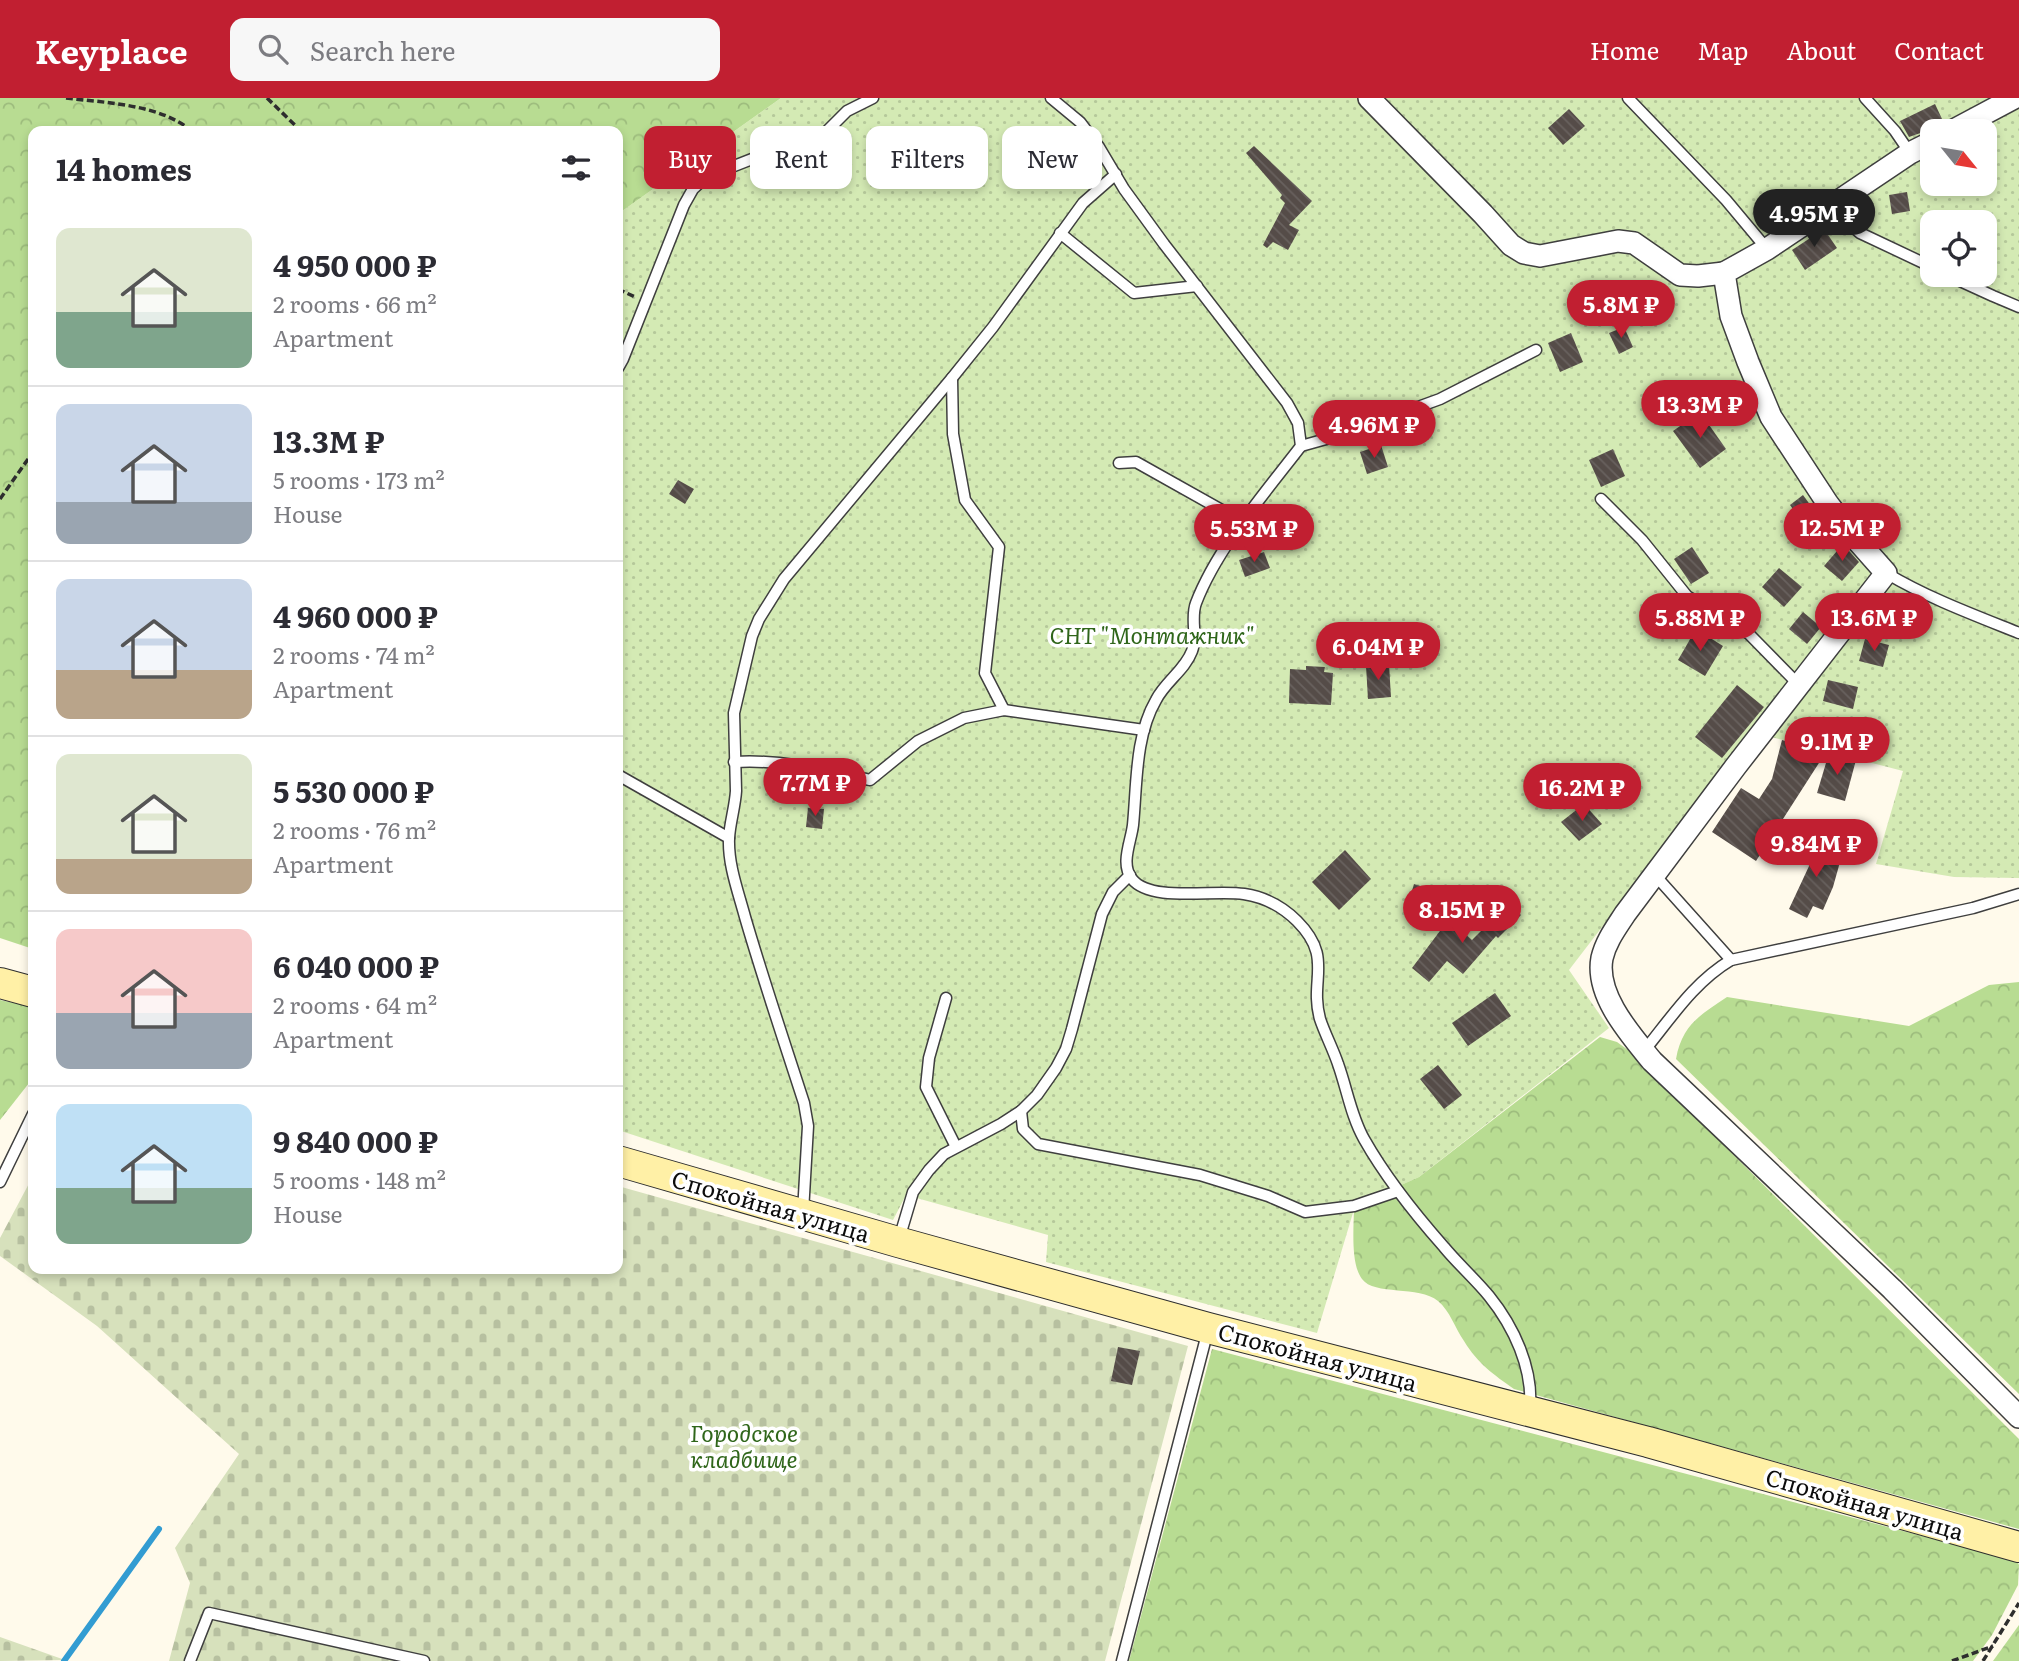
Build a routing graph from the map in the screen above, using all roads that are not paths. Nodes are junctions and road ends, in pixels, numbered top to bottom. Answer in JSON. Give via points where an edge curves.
{"nodes":[{"id":1,"x":873,"y":98,"type":"edge"},
{"id":2,"x":1051,"y":98,"type":"edge"},
{"id":3,"x":1369,"y":98,"type":"edge"},
{"id":4,"x":1628,"y":98,"type":"edge"},
{"id":5,"x":1865,"y":98,"type":"edge"},
{"id":6,"x":2014,"y":98,"type":"edge"},
{"id":7,"x":1975,"y":119,"type":"edge"},
{"id":8,"x":1920,"y":148,"type":"edge"},
{"id":9,"x":1910,"y":153,"type":"junction"},
{"id":10,"x":1116,"y":174,"type":"junction"},
{"id":11,"x":1831,"y":208,"type":"junction"},
{"id":12,"x":1060,"y":233,"type":"junction"},
{"id":13,"x":1767,"y":249,"type":"junction"},
{"id":14,"x":1920,"y":261,"type":"edge"},
{"id":15,"x":1724,"y":273,"type":"junction"},
{"id":16,"x":1197,"y":286,"type":"junction"},
{"id":17,"x":1973,"y":287,"type":"edge"},
{"id":18,"x":2019,"y":306,"type":"edge"},
{"id":19,"x":1536,"y":351,"type":"dead end"},
{"id":20,"x":623,"y":359,"type":"edge"},
{"id":21,"x":952,"y":378,"type":"junction"},
{"id":22,"x":1301,"y":446,"type":"junction"},
{"id":23,"x":1119,"y":463,"type":"dead end"},
{"id":24,"x":1601,"y":499,"type":"dead end"},
{"id":25,"x":1243,"y":522,"type":"junction"},
{"id":26,"x":1886,"y":573,"type":"junction"},
{"id":27,"x":2019,"y":633,"type":"edge"},
{"id":28,"x":1799,"y":685,"type":"junction"},
{"id":29,"x":1004,"y":710,"type":"junction"},
{"id":30,"x":1144,"y":730,"type":"junction"},
{"id":31,"x":734,"y":762,"type":"junction"},
{"id":32,"x":623,"y":778,"type":"edge"},
{"id":33,"x":729,"y":838,"type":"junction"},
{"id":34,"x":1654,"y":874,"type":"junction"},
{"id":35,"x":1130,"y":875,"type":"junction"},
{"id":36,"x":2019,"y":894,"type":"edge"},
{"id":37,"x":1731,"y":960,"type":"junction"},
{"id":38,"x":0,"y":983,"type":"edge"},
{"id":39,"x":28,"y":991,"type":"edge"},
{"id":40,"x":946,"y":998,"type":"dead end"},
{"id":41,"x":1644,"y":1051,"type":"junction"},
{"id":42,"x":1021,"y":1111,"type":"junction"},
{"id":43,"x":28,"y":1124,"type":"edge"},
{"id":44,"x":956,"y":1147,"type":"junction"},
{"id":45,"x":623,"y":1162,"type":"edge"},
{"id":46,"x":0,"y":1182,"type":"edge"},
{"id":47,"x":1398,"y":1191,"type":"junction"},
{"id":48,"x":803,"y":1215,"type":"junction"},
{"id":49,"x":898,"y":1242,"type":"junction"},
{"id":50,"x":1208,"y":1328,"type":"junction"},
{"id":51,"x":1530,"y":1411,"type":"junction"},
{"id":52,"x":2019,"y":1417,"type":"edge"},
{"id":53,"x":2019,"y":1547,"type":"edge"},
{"id":54,"x":190,"y":1661,"type":"edge"},
{"id":55,"x":424,"y":1661,"type":"edge"},
{"id":56,"x":1122,"y":1661,"type":"edge"}],
"edges":[{"from":1,"to":20,"type":"lane","via":[[847,111],[809,143],[770,152],[706,177],[692,189]]},
{"from":2,"to":10,"type":"lane","via":[[1080,122]]},
{"from":3,"to":15,"type":"street","via":[[1511,245],[1524,253],[1539,256],[1618,241],[1634,243],[1680,275]]},
{"from":4,"to":13,"type":"lane"},
{"from":5,"to":9,"type":"lane"},
{"from":6,"to":7,"type":"street"},
{"from":8,"to":9,"type":"street"},
{"from":9,"to":11,"type":"street"},
{"from":10,"to":12,"type":"lane","via":[[1083,203]]},
{"from":10,"to":16,"type":"lane"},
{"from":11,"to":13,"type":"street"},
{"from":11,"to":14,"type":"lane","via":[[1860,233]]},
{"from":12,"to":16,"type":"lane","via":[[1134,293]]},
{"from":12,"to":21,"type":"lane"},
{"from":13,"to":15,"type":"street"},
{"from":15,"to":26,"type":"street","via":[[1731,316],[1771,417],[1828,504]]},
{"from":16,"to":22,"type":"lane","via":[[1287,403],[1298,423]]},
{"from":17,"to":18,"type":"lane"},
{"from":19,"to":22,"type":"lane","via":[[1440,399]]},
{"from":21,"to":29,"type":"lane","via":[[953,434],[965,500],[999,548],[985,673]]},
{"from":21,"to":31,"type":"lane","via":[[784,579],[759,619],[736,698]]},
{"from":22,"to":25,"type":"lane"},
{"from":23,"to":25,"type":"lane","via":[[1136,462]]},
{"from":24,"to":28,"type":"lane","via":[[1687,596],[1749,634]]},
{"from":25,"to":30,"type":"lane","via":[[1201,590],[1194,608],[1193,649],[1155,701]]},
{"from":26,"to":27,"type":"lane"},
{"from":26,"to":28,"type":"street"},
{"from":28,"to":34,"type":"street"},
{"from":29,"to":30,"type":"lane"},
{"from":29,"to":31,"type":"lane","via":[[964,718],[918,741],[870,780],[803,765]]},
{"from":30,"to":35,"type":"lane","via":[[1126,858]]},
{"from":31,"to":33,"type":"lane","via":[[735,804]]},
{"from":32,"to":33,"type":"lane"},
{"from":33,"to":48,"type":"lane","via":[[745,915],[804,1103],[808,1126]]},
{"from":34,"to":37,"type":"lane"},
{"from":34,"to":41,"type":"street","via":[[1609,938],[1602,959],[1602,977],[1611,1004]]},
{"from":35,"to":42,"type":"lane","via":[[1113,892],[1102,914],[1066,1049],[1037,1095]]},
{"from":35,"to":47,"type":"lane","via":[[1153,891],[1263,898],[1297,921],[1317,950],[1320,1019],[1350,1107],[1362,1136]]},
{"from":36,"to":37,"type":"lane"},
{"from":37,"to":41,"type":"lane","via":[[1698,984]]},
{"from":38,"to":39,"type":"street"},
{"from":40,"to":44,"type":"lane","via":[[926,1087]]},
{"from":41,"to":52,"type":"street"},
{"from":42,"to":44,"type":"lane"},
{"from":42,"to":47,"type":"lane","via":[[1023,1129],[1038,1144],[1200,1175],[1305,1212],[1354,1206]]},
{"from":43,"to":46,"type":"lane"},
{"from":44,"to":49,"type":"lane","via":[[918,1183]]},
{"from":45,"to":48,"type":"street","name":"Спокойная улица"},
{"from":47,"to":51,"type":"lane","via":[[1490,1296],[1507,1322],[1530,1381]]},
{"from":48,"to":49,"type":"street","name":"Спокойная улица"},
{"from":49,"to":50,"type":"street","name":"Спокойная улица"},
{"from":50,"to":51,"type":"street","name":"Спокойная улица"},
{"from":50,"to":56,"type":"lane"},
{"from":51,"to":53,"type":"street","name":"Спокойная улица"},
{"from":54,"to":55,"type":"lane","via":[[209,1613]]}]}
